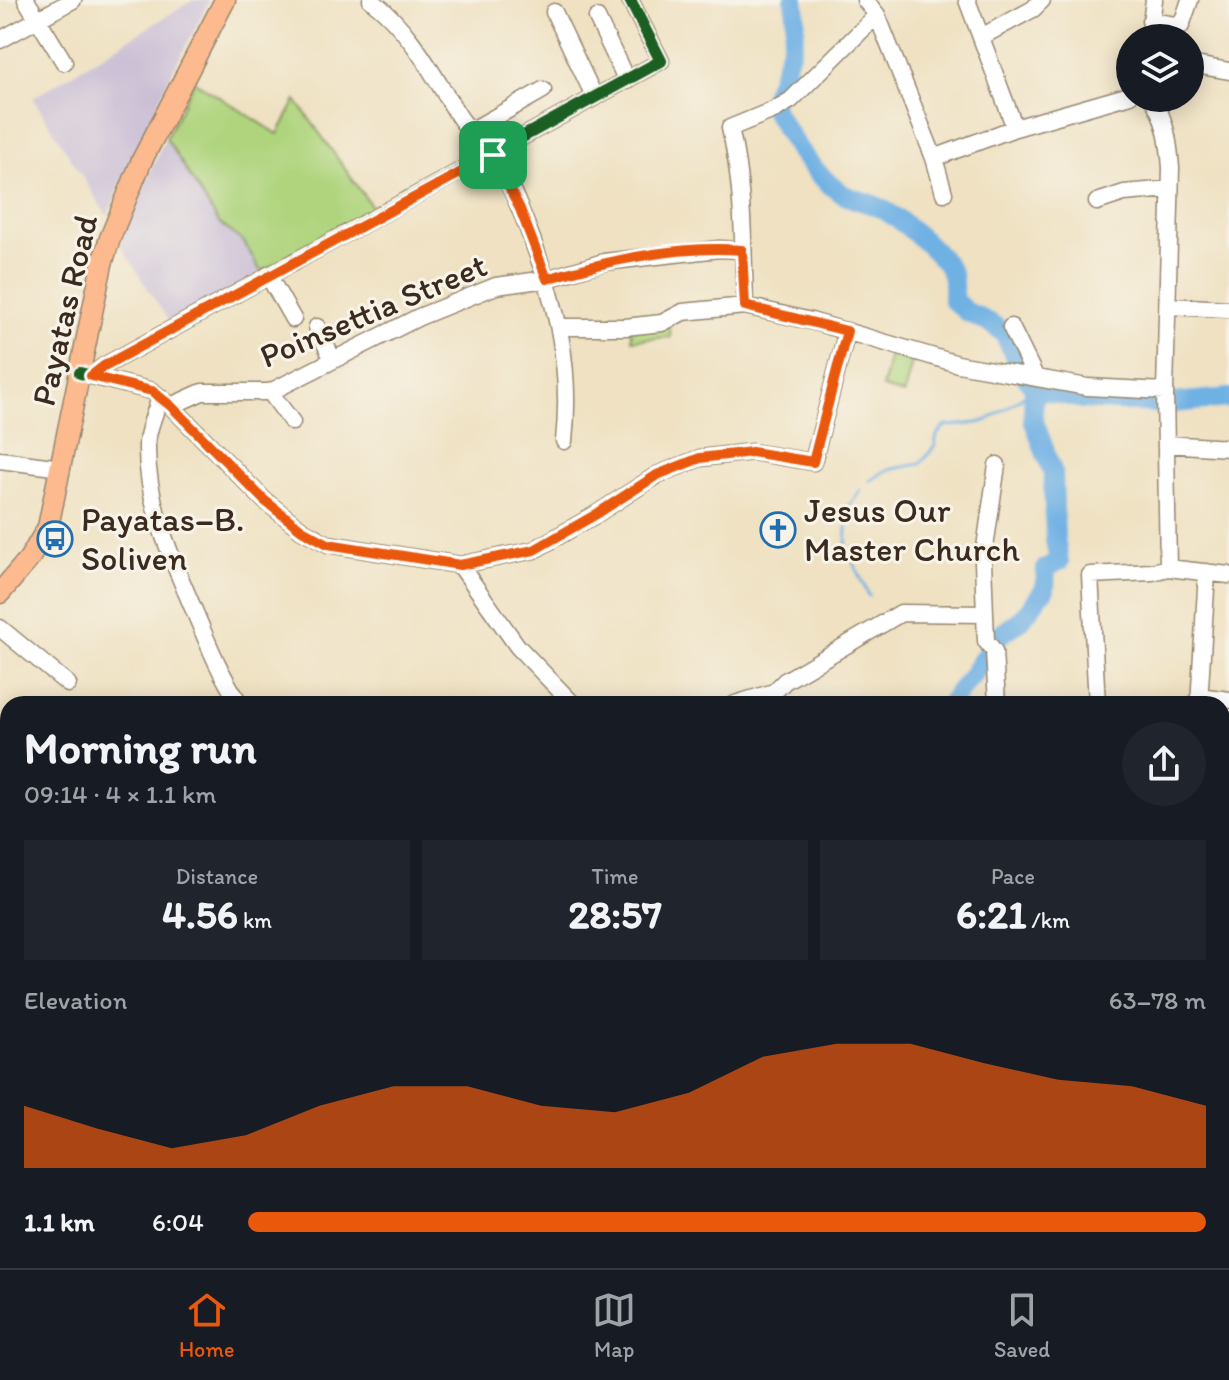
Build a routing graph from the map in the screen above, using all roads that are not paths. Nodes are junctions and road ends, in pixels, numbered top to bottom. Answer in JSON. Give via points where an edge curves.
{"nodes":[{"id":1,"x":26,"y":0,"type":"edge"},
{"id":2,"x":73,"y":0,"type":"edge"},
{"id":3,"x":225,"y":0,"type":"edge"},
{"id":4,"x":371,"y":0,"type":"edge"},
{"id":5,"x":630,"y":0,"type":"edge"},
{"id":6,"x":865,"y":0,"type":"edge"},
{"id":7,"x":967,"y":0,"type":"edge"},
{"id":8,"x":1042,"y":0,"type":"edge"},
{"id":9,"x":1154,"y":0,"type":"edge"},
{"id":10,"x":1190,"y":0,"type":"edge"},
{"id":11,"x":554,"y":12,"type":"dead end"},
{"id":12,"x":877,"y":15,"type":"junction"},
{"id":13,"x":597,"y":18,"type":"dead end"},
{"id":14,"x":38,"y":19,"type":"junction"},
{"id":15,"x":1150,"y":24,"type":"edge"},
{"id":16,"x":1184,"y":24,"type":"edge"},
{"id":17,"x":981,"y":37,"type":"junction"},
{"id":18,"x":0,"y":40,"type":"edge"},
{"id":19,"x":64,"y":62,"type":"dead end"},
{"id":20,"x":1204,"y":67,"type":"edge"},
{"id":21,"x":1229,"y":71,"type":"edge"},
{"id":22,"x":627,"y":81,"type":"junction"},
{"id":23,"x":543,"y":90,"type":"dead end"},
{"id":24,"x":594,"y":96,"type":"junction"},
{"id":25,"x":1116,"y":99,"type":"edge"},
{"id":26,"x":1160,"y":112,"type":"edge"},
{"id":27,"x":1015,"y":128,"type":"junction"},
{"id":28,"x":469,"y":132,"type":"junction"},
{"id":29,"x":493,"y":155,"type":"junction"},
{"id":30,"x":934,"y":158,"type":"junction"},
{"id":31,"x":1170,"y":189,"type":"junction"},
{"id":32,"x":944,"y":193,"type":"dead end"},
{"id":33,"x":1097,"y":202,"type":"dead end"},
{"id":34,"x":742,"y":250,"type":"junction"},
{"id":35,"x":268,"y":275,"type":"junction"},
{"id":36,"x":547,"y":279,"type":"junction"},
{"id":37,"x":745,"y":306,"type":"junction"},
{"id":38,"x":1168,"y":306,"type":"junction"},
{"id":39,"x":1229,"y":309,"type":"edge"},
{"id":40,"x":293,"y":319,"type":"dead end"},
{"id":41,"x":317,"y":327,"type":"dead end"},
{"id":42,"x":560,"y":327,"type":"junction"},
{"id":43,"x":1011,"y":327,"type":"dead end"},
{"id":44,"x":847,"y":331,"type":"junction"},
{"id":45,"x":333,"y":360,"type":"junction"},
{"id":46,"x":86,"y":375,"type":"junction"},
{"id":47,"x":1029,"y":376,"type":"junction"},
{"id":48,"x":1165,"y":391,"type":"junction"},
{"id":49,"x":270,"y":392,"type":"junction"},
{"id":50,"x":166,"y":402,"type":"junction"},
{"id":51,"x":292,"y":422,"type":"dead end"},
{"id":52,"x":564,"y":441,"type":"dead end"},
{"id":53,"x":1166,"y":444,"type":"junction"},
{"id":54,"x":1229,"y":448,"type":"edge"},
{"id":55,"x":0,"y":460,"type":"edge"},
{"id":56,"x":997,"y":465,"type":"dead end"},
{"id":57,"x":61,"y":468,"type":"junction"},
{"id":58,"x":0,"y":560,"type":"edge"},
{"id":59,"x":460,"y":565,"type":"junction"},
{"id":60,"x":1168,"y":568,"type":"junction"},
{"id":61,"x":1207,"y":572,"type":"junction"},
{"id":62,"x":16,"y":574,"type":"junction"},
{"id":63,"x":1229,"y":575,"type":"edge"},
{"id":64,"x":0,"y":593,"type":"edge"},
{"id":65,"x":984,"y":614,"type":"junction"},
{"id":66,"x":0,"y":628,"type":"edge"},
{"id":67,"x":68,"y":684,"type":"dead end"},
{"id":68,"x":234,"y":696,"type":"edge"},
{"id":69,"x":565,"y":696,"type":"edge"},
{"id":70,"x":761,"y":696,"type":"edge"},
{"id":71,"x":996,"y":696,"type":"edge"},
{"id":72,"x":1097,"y":696,"type":"edge"},
{"id":73,"x":1199,"y":696,"type":"edge"}],
"edges":[{"from":1,"to":14,"type":"street"},
{"from":2,"to":14,"type":"street"},
{"from":3,"to":46,"type":"main road","name":"Payatas Road","via":[[118,214],[102,264]]},
{"from":4,"to":28,"type":"street","via":[[411,42]]},
{"from":5,"to":22,"type":"street","via":[[661,61]]},
{"from":6,"to":12,"type":"street"},
{"from":7,"to":17,"type":"street"},
{"from":8,"to":17,"type":"street"},
{"from":9,"to":15,"type":"street"},
{"from":10,"to":16,"type":"street"},
{"from":11,"to":24,"type":"street"},
{"from":12,"to":30,"type":"street"},
{"from":12,"to":34,"type":"street","via":[[791,100],[730,128],[742,197]]},
{"from":13,"to":22,"type":"street"},
{"from":14,"to":18,"type":"street"},
{"from":14,"to":19,"type":"street"},
{"from":17,"to":27,"type":"street"},
{"from":20,"to":21,"type":"street"},
{"from":22,"to":24,"type":"street"},
{"from":23,"to":28,"type":"street"},
{"from":24,"to":29,"type":"street"},
{"from":25,"to":27,"type":"street"},
{"from":26,"to":31,"type":"street","via":[[1168,137]]},
{"from":27,"to":30,"type":"street"},
{"from":28,"to":29,"type":"street"},
{"from":29,"to":35,"type":"street"},
{"from":29,"to":36,"type":"street"},
{"from":30,"to":32,"type":"street"},
{"from":31,"to":33,"type":"street","via":[[1124,193]]},
{"from":31,"to":38,"type":"street"},
{"from":34,"to":36,"type":"street","name":"Poinsettia Street","via":[[604,262]]},
{"from":34,"to":37,"type":"street"},
{"from":35,"to":40,"type":"street"},
{"from":35,"to":46,"type":"street"},
{"from":36,"to":42,"type":"street"},
{"from":36,"to":45,"type":"street","name":"Poinsettia Street","via":[[496,286],[459,299]]},
{"from":37,"to":42,"type":"street","via":[[683,312],[662,323]]},
{"from":37,"to":44,"type":"street"},
{"from":38,"to":39,"type":"street"},
{"from":38,"to":48,"type":"street"},
{"from":41,"to":45,"type":"street"},
{"from":42,"to":52,"type":"street","via":[[567,409]]},
{"from":43,"to":47,"type":"street"},
{"from":44,"to":47,"type":"street","via":[[958,364]]},
{"from":44,"to":59,"type":"street","via":[[813,462],[752,452],[700,458],[657,475],[534,550]]},
{"from":45,"to":49,"type":"street","name":"Poinsettia Street"},
{"from":46,"to":50,"type":"street","via":[[137,386]]},
{"from":46,"to":57,"type":"main road","name":"Payatas Road"},
{"from":47,"to":48,"type":"street","via":[[1087,387]]},
{"from":48,"to":53,"type":"street"},
{"from":49,"to":50,"type":"street","name":"Poinsettia Street","via":[[202,392]]},
{"from":49,"to":51,"type":"street"},
{"from":50,"to":59,"type":"street","via":[[264,500],[302,530],[336,547]]},
{"from":50,"to":68,"type":"street","via":[[147,441],[149,482],[184,589]]},
{"from":53,"to":54,"type":"street"},
{"from":53,"to":60,"type":"street"},
{"from":55,"to":57,"type":"street"},
{"from":56,"to":65,"type":"street","via":[[983,561]]},
{"from":57,"to":62,"type":"main road","name":"Payatas Road","via":[[48,527]]},
{"from":58,"to":62,"type":"main road"},
{"from":59,"to":69,"type":"street","via":[[518,647]]},
{"from":60,"to":61,"type":"street"},
{"from":60,"to":72,"type":"street","via":[[1090,575]]},
{"from":61,"to":63,"type":"street"},
{"from":61,"to":73,"type":"street"},
{"from":62,"to":64,"type":"main road","name":"Payatas Road"},
{"from":65,"to":70,"type":"street","via":[[901,613]]},
{"from":65,"to":71,"type":"street"},
{"from":66,"to":67,"type":"street"}]}
